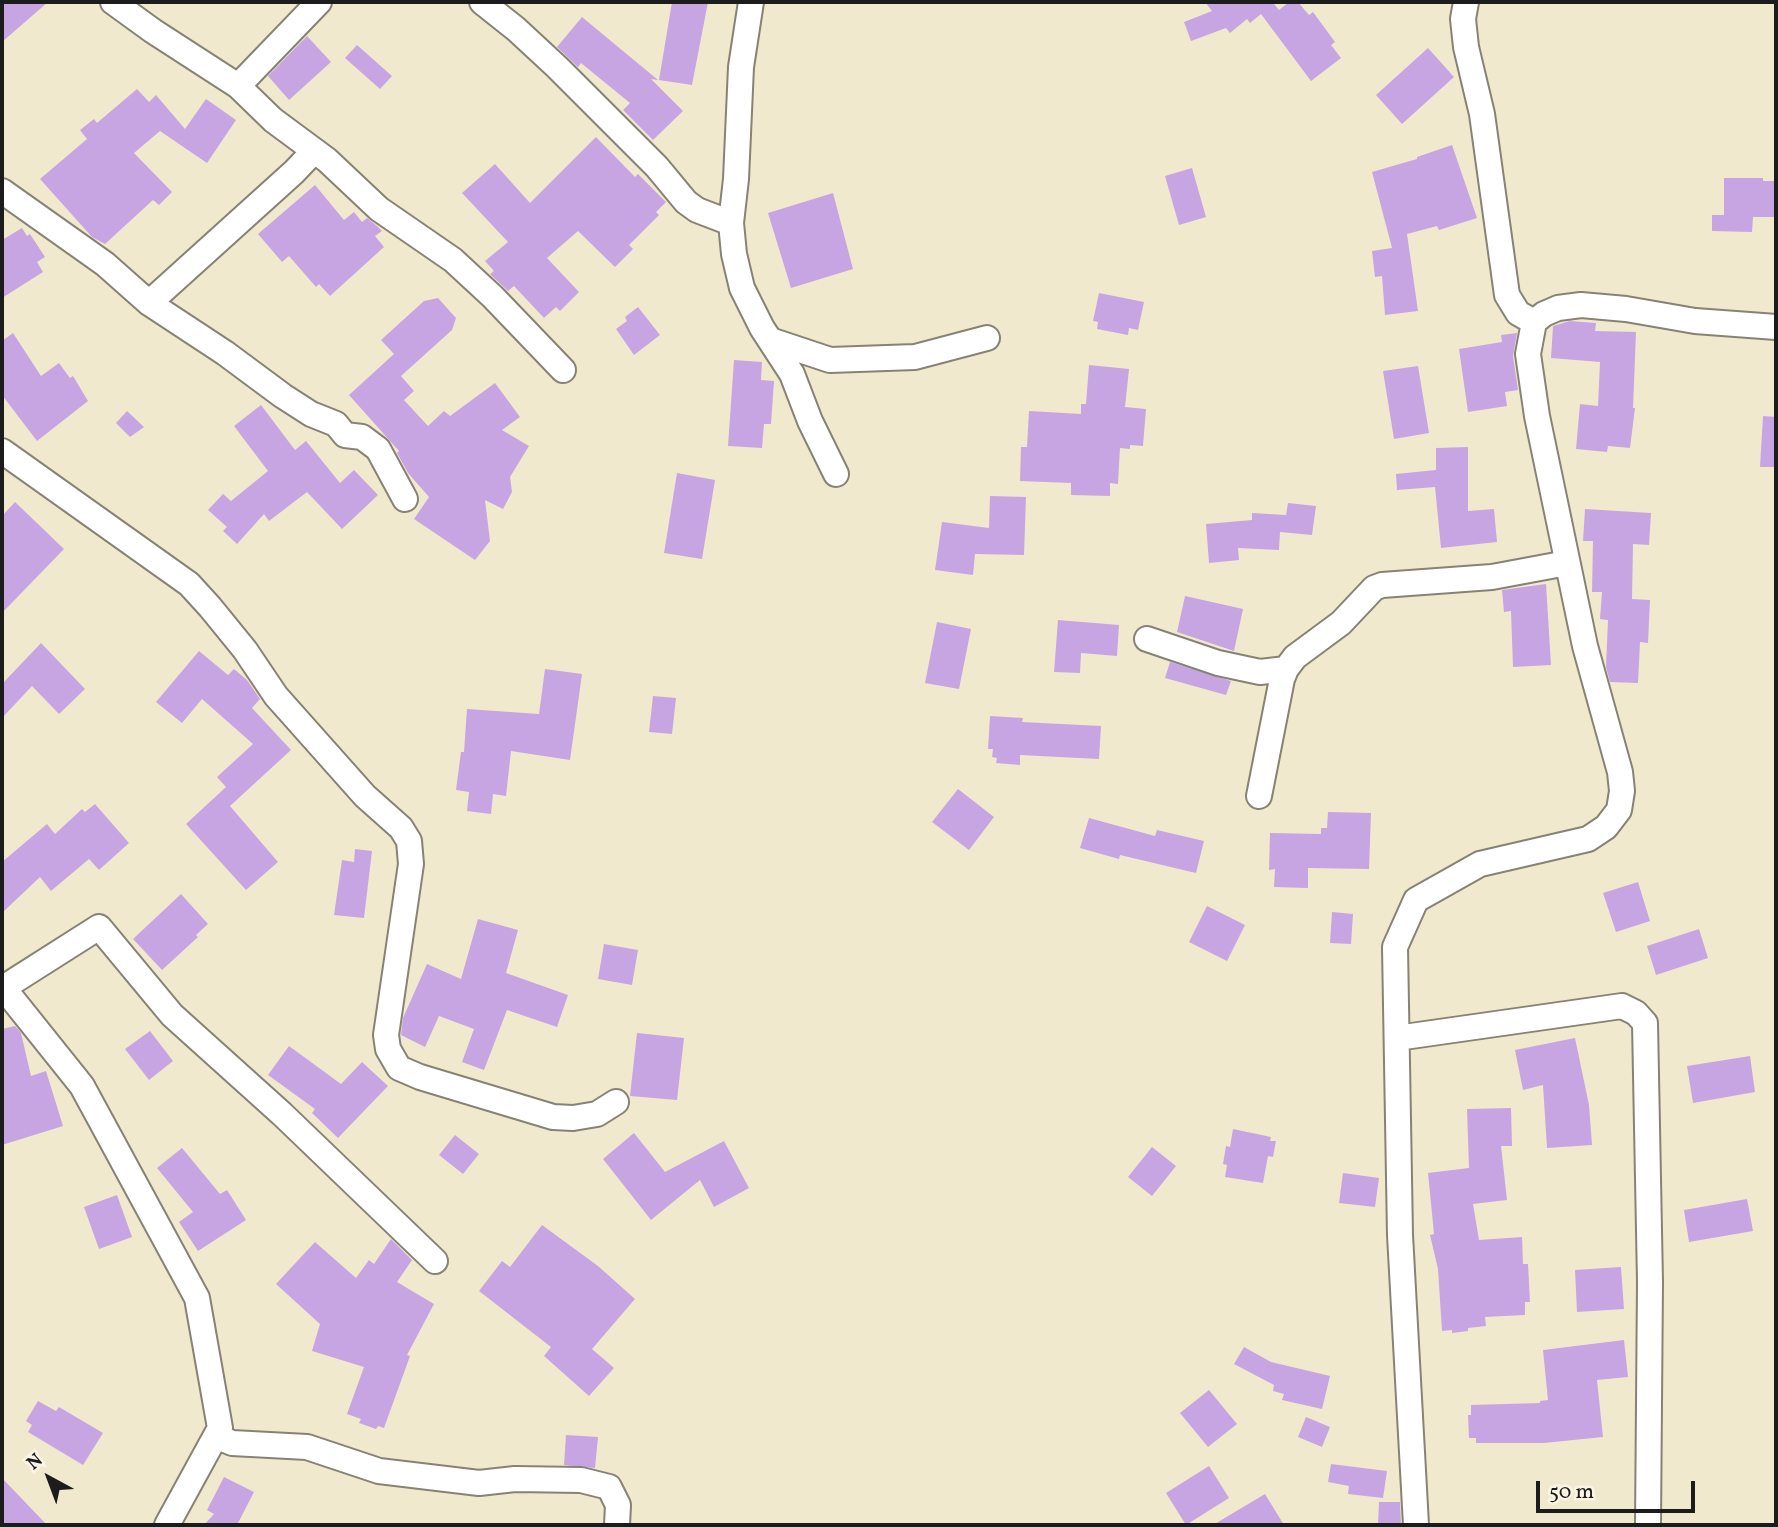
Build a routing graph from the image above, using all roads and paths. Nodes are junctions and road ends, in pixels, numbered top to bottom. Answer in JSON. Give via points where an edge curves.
{"nodes":[{"id":1,"x":113,"y":2,"type":"edge"},
{"id":2,"x":319,"y":2,"type":"edge"},
{"id":3,"x":482,"y":2,"type":"edge"},
{"id":4,"x":751,"y":2,"type":"edge"},
{"id":5,"x":1466,"y":2,"type":"edge"},
{"id":6,"x":238,"y":86,"type":"junction"},
{"id":7,"x":314,"y":151,"type":"junction"},
{"id":8,"x":2,"y":191,"type":"edge"},
{"id":9,"x":731,"y":223,"type":"junction"},
{"id":10,"x":149,"y":303,"type":"junction"},
{"id":11,"x":1534,"y":322,"type":"junction"},
{"id":12,"x":1776,"y":327,"type":"edge"},
{"id":13,"x":987,"y":338,"type":"dead end"},
{"id":14,"x":770,"y":340,"type":"junction"},
{"id":15,"x":563,"y":370,"type":"dead end"},
{"id":16,"x":2,"y":451,"type":"edge"},
{"id":17,"x":836,"y":474,"type":"dead end"},
{"id":18,"x":405,"y":499,"type":"dead end"},
{"id":19,"x":1567,"y":563,"type":"junction"},
{"id":20,"x":1147,"y":639,"type":"dead end"},
{"id":21,"x":1286,"y":669,"type":"junction"},
{"id":22,"x":1259,"y":796,"type":"dead end"},
{"id":23,"x":3,"y":987,"type":"edge"},
{"id":24,"x":1397,"y":1038,"type":"junction"},
{"id":25,"x":616,"y":1102,"type":"dead end"},
{"id":26,"x":435,"y":1261,"type":"dead end"},
{"id":27,"x":216,"y":1437,"type":"junction"},
{"id":28,"x":167,"y":1525,"type":"edge"},
{"id":29,"x":617,"y":1525,"type":"edge"},
{"id":30,"x":1416,"y":1525,"type":"edge"},
{"id":31,"x":1648,"y":1525,"type":"edge"}],
"edges":[{"from":1,"to":6,"type":"street"},
{"from":2,"to":6,"type":"street"},
{"from":3,"to":9,"type":"street","via":[[556,67],[686,202]]},
{"from":4,"to":9,"type":"street","via":[[741,67]]},
{"from":5,"to":11,"type":"street","via":[[1466,47],[1482,114],[1507,295],[1518,313]]},
{"from":6,"to":7,"type":"street"},
{"from":7,"to":10,"type":"street"},
{"from":7,"to":15,"type":"street","via":[[379,209],[453,260]]},
{"from":8,"to":10,"type":"street","via":[[105,264]]},
{"from":9,"to":14,"type":"street","via":[[742,288]]},
{"from":10,"to":18,"type":"street","via":[[301,408],[378,449]]},
{"from":11,"to":12,"type":"street","via":[[1558,308],[1581,305]]},
{"from":11,"to":19,"type":"street","via":[[1528,354],[1531,381]]},
{"from":13,"to":14,"type":"street","via":[[915,357],[830,360]]},
{"from":14,"to":17,"type":"street","via":[[792,374]]},
{"from":16,"to":25,"type":"street","via":[[189,584],[291,714],[365,796],[401,828],[409,841],[411,863],[386,1035],[399,1068],[553,1117],[597,1114]]},
{"from":19,"to":21,"type":"street","via":[[1492,577],[1382,584]]},
{"from":19,"to":24,"type":"street","via":[[1620,772],[1619,810],[1606,827],[1588,839],[1480,864],[1416,900],[1395,947]]},
{"from":20,"to":21,"type":"street","via":[[1218,663],[1260,672]]},
{"from":21,"to":22,"type":"street"},
{"from":23,"to":26,"type":"street","via":[[99,927],[172,1015]]},
{"from":23,"to":27,"type":"street","via":[[82,1086],[197,1298],[220,1428]]},
{"from":24,"to":30,"type":"street","via":[[1400,1235]]},
{"from":24,"to":31,"type":"street","via":[[1622,1006],[1644,1023],[1650,1282]]},
{"from":27,"to":28,"type":"street"},
{"from":27,"to":29,"type":"street","via":[[232,1443],[307,1447],[379,1471],[479,1483],[581,1480],[609,1487],[618,1505]]}]}
